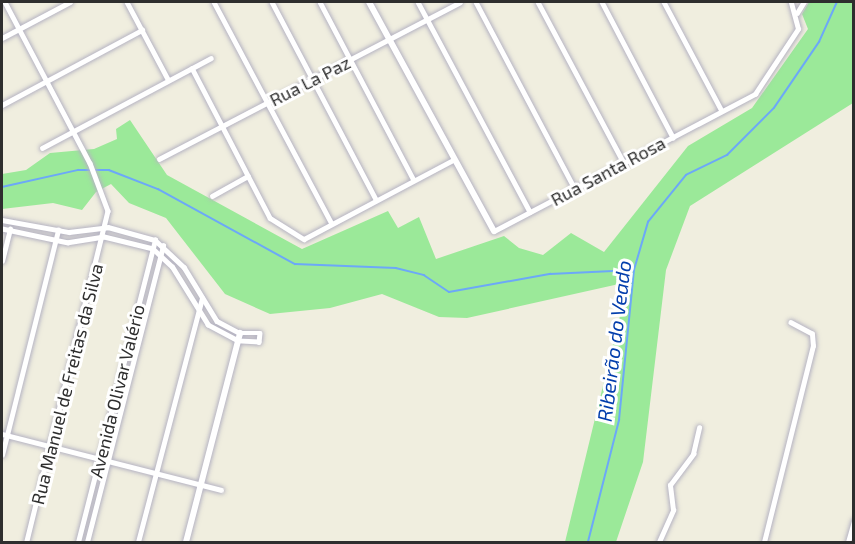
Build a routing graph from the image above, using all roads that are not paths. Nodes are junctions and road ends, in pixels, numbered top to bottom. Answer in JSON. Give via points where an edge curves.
{"nodes":[{"id":1,"x":5,"y":2,"type":"edge"},
{"id":2,"x":70,"y":2,"type":"edge"},
{"id":3,"x":127,"y":2,"type":"edge"},
{"id":4,"x":214,"y":2,"type":"edge"},
{"id":5,"x":272,"y":2,"type":"edge"},
{"id":6,"x":320,"y":2,"type":"edge"},
{"id":7,"x":369,"y":2,"type":"edge"},
{"id":8,"x":418,"y":2,"type":"edge"},
{"id":9,"x":460,"y":2,"type":"edge"},
{"id":10,"x":476,"y":2,"type":"edge"},
{"id":11,"x":538,"y":2,"type":"edge"},
{"id":12,"x":602,"y":2,"type":"edge"},
{"id":13,"x":664,"y":2,"type":"edge"},
{"id":14,"x":791,"y":2,"type":"edge"},
{"id":15,"x":804,"y":2,"type":"edge"},
{"id":16,"x":797,"y":13,"type":"junction"},
{"id":17,"x":427,"y":19,"type":"junction"},
{"id":18,"x":19,"y":28,"type":"junction"},
{"id":19,"x":142,"y":30,"type":"junction"},
{"id":20,"x":2,"y":38,"type":"edge"},
{"id":21,"x":389,"y":40,"type":"junction"},
{"id":22,"x":211,"y":58,"type":"dead end"},
{"id":23,"x":351,"y":60,"type":"junction"},
{"id":24,"x":192,"y":68,"type":"junction"},
{"id":25,"x":168,"y":79,"type":"junction"},
{"id":26,"x":313,"y":79,"type":"junction"},
{"id":27,"x":47,"y":81,"type":"junction"},
{"id":28,"x":267,"y":103,"type":"junction"},
{"id":29,"x":2,"y":105,"type":"edge"},
{"id":30,"x":722,"y":111,"type":"junction"},
{"id":31,"x":223,"y":126,"type":"junction"},
{"id":32,"x":73,"y":131,"type":"junction"},
{"id":33,"x":673,"y":137,"type":"junction"},
{"id":34,"x":42,"y":147,"type":"dead end"},
{"id":35,"x":159,"y":159,"type":"dead end"},
{"id":36,"x":453,"y":160,"type":"junction"},
{"id":37,"x":624,"y":163,"type":"junction"},
{"id":38,"x":248,"y":176,"type":"junction"},
{"id":39,"x":414,"y":180,"type":"junction"},
{"id":40,"x":575,"y":189,"type":"junction"},
{"id":41,"x":212,"y":196,"type":"dead end"},
{"id":42,"x":376,"y":199,"type":"junction"},
{"id":43,"x":530,"y":212,"type":"junction"},
{"id":44,"x":2,"y":220,"type":"edge"},
{"id":45,"x":12,"y":220,"type":"junction"},
{"id":46,"x":331,"y":222,"type":"junction"},
{"id":47,"x":108,"y":226,"type":"junction"},
{"id":48,"x":2,"y":229,"type":"edge"},
{"id":49,"x":10,"y":229,"type":"junction"},
{"id":50,"x":58,"y":230,"type":"junction"},
{"id":51,"x":494,"y":231,"type":"joint"},
{"id":52,"x":104,"y":237,"type":"junction"},
{"id":53,"x":56,"y":240,"type":"junction"},
{"id":54,"x":155,"y":240,"type":"junction"},
{"id":55,"x":163,"y":246,"type":"junction"},
{"id":56,"x":153,"y":249,"type":"junction"},
{"id":57,"x":161,"y":256,"type":"junction"},
{"id":58,"x":2,"y":261,"type":"edge"},
{"id":59,"x":202,"y":298,"type":"junction"},
{"id":60,"x":198,"y":314,"type":"junction"},
{"id":61,"x":791,"y":323,"type":"dead end"},
{"id":62,"x":240,"y":333,"type":"junction"},
{"id":63,"x":238,"y":341,"type":"junction"},
{"id":64,"x":699,"y":429,"type":"dead end"},
{"id":65,"x":4,"y":435,"type":"edge"},
{"id":66,"x":51,"y":447,"type":"junction"},
{"id":67,"x":2,"y":455,"type":"edge"},
{"id":68,"x":99,"y":460,"type":"junction"},
{"id":69,"x":107,"y":462,"type":"junction"},
{"id":70,"x":156,"y":473,"type":"junction"},
{"id":71,"x":201,"y":484,"type":"junction"},
{"id":72,"x":221,"y":490,"type":"dead end"},
{"id":73,"x":854,"y":520,"type":"edge"},
{"id":74,"x":27,"y":543,"type":"edge"},
{"id":75,"x":78,"y":543,"type":"edge"},
{"id":76,"x":87,"y":543,"type":"edge"},
{"id":77,"x":138,"y":543,"type":"edge"},
{"id":78,"x":186,"y":543,"type":"edge"},
{"id":79,"x":659,"y":543,"type":"edge"},
{"id":80,"x":764,"y":543,"type":"edge"},
{"id":81,"x":848,"y":543,"type":"edge"}],
"edges":[{"from":1,"to":18,"type":"street"},
{"from":2,"to":18,"type":"street"},
{"from":3,"to":19,"type":"street"},
{"from":4,"to":28,"type":"street"},
{"from":5,"to":26,"type":"street"},
{"from":6,"to":23,"type":"street"},
{"from":7,"to":21,"type":"street"},
{"from":8,"to":17,"type":"street"},
{"from":9,"to":17,"type":"street","name":"Rua La Paz"},
{"from":10,"to":40,"type":"street"},
{"from":11,"to":37,"type":"street"},
{"from":12,"to":33,"type":"street"},
{"from":13,"to":30,"type":"street"},
{"from":14,"to":16,"type":"street"},
{"from":15,"to":16,"type":"street","name":"Rua Santa Rosa"},
{"from":16,"to":30,"type":"street","name":"Rua Santa Rosa","via":[[798,29],[767,78],[754,94]]},
{"from":17,"to":21,"type":"street","name":"Rua La Paz"},
{"from":17,"to":43,"type":"street"},
{"from":18,"to":20,"type":"street"},
{"from":18,"to":27,"type":"street"},
{"from":19,"to":25,"type":"street"},
{"from":19,"to":27,"type":"street"},
{"from":21,"to":23,"type":"street","name":"Rua La Paz"},
{"from":21,"to":36,"type":"street"},
{"from":22,"to":24,"type":"street"},
{"from":23,"to":26,"type":"street","name":"Rua La Paz"},
{"from":23,"to":39,"type":"street"},
{"from":24,"to":25,"type":"street"},
{"from":24,"to":31,"type":"street"},
{"from":25,"to":32,"type":"street"},
{"from":26,"to":28,"type":"street","name":"Rua La Paz"},
{"from":26,"to":42,"type":"street"},
{"from":27,"to":29,"type":"street"},
{"from":27,"to":32,"type":"street"},
{"from":28,"to":31,"type":"street","name":"Rua La Paz"},
{"from":28,"to":46,"type":"street"},
{"from":30,"to":33,"type":"street","name":"Rua Santa Rosa"},
{"from":31,"to":35,"type":"street","name":"Rua La Paz"},
{"from":31,"to":38,"type":"street"},
{"from":32,"to":34,"type":"street"},
{"from":32,"to":47,"type":"street","via":[[106,198]]},
{"from":33,"to":37,"type":"street","name":"Rua Santa Rosa"},
{"from":36,"to":39,"type":"street"},
{"from":36,"to":51,"type":"street"},
{"from":37,"to":40,"type":"street","name":"Rua Santa Rosa"},
{"from":38,"to":41,"type":"street"},
{"from":38,"to":46,"type":"street","via":[[270,218],[304,239]]},
{"from":39,"to":42,"type":"street"},
{"from":40,"to":43,"type":"street","name":"Rua Santa Rosa"},
{"from":42,"to":46,"type":"street"},
{"from":43,"to":51,"type":"street","name":"Rua Santa Rosa"},
{"from":44,"to":45,"type":"street"},
{"from":45,"to":49,"type":"street"},
{"from":45,"to":50,"type":"street"},
{"from":47,"to":50,"type":"street"},
{"from":47,"to":52,"type":"street","name":"Rua Manuel de Freitas da Silva"},
{"from":47,"to":54,"type":"street"},
{"from":48,"to":49,"type":"street"},
{"from":49,"to":53,"type":"street"},
{"from":49,"to":58,"type":"street"},
{"from":50,"to":53,"type":"street"},
{"from":52,"to":53,"type":"street","via":[[73,243]]},
{"from":52,"to":56,"type":"street"},
{"from":52,"to":66,"type":"street","name":"Rua Manuel de Freitas da Silva"},
{"from":53,"to":65,"type":"street"},
{"from":54,"to":55,"type":"street"},
{"from":54,"to":56,"type":"street","name":"Avenida Olivar Valério"},
{"from":55,"to":57,"type":"street"},
{"from":55,"to":59,"type":"street","via":[[189,273]]},
{"from":56,"to":57,"type":"street"},
{"from":56,"to":68,"type":"street","name":"Avenida Olivar Valério"},
{"from":57,"to":60,"type":"street"},
{"from":57,"to":69,"type":"street"},
{"from":59,"to":60,"type":"street"},
{"from":59,"to":62,"type":"street","via":[[217,321]]},
{"from":60,"to":63,"type":"street"},
{"from":60,"to":70,"type":"street"},
{"from":61,"to":80,"type":"street","via":[[812,334],[813,346]]},
{"from":62,"to":63,"type":"street"},
{"from":62,"to":63,"type":"street","via":[[260,333],[259,342]]},
{"from":63,"to":71,"type":"street"},
{"from":64,"to":79,"type":"street","via":[[693,454],[670,485],[673,510]]},
{"from":65,"to":66,"type":"street"},
{"from":65,"to":67,"type":"street"},
{"from":66,"to":68,"type":"street"},
{"from":66,"to":74,"type":"street","name":"Rua Manuel de Freitas da Silva"},
{"from":68,"to":69,"type":"street"},
{"from":68,"to":75,"type":"street","name":"Avenida Olivar Valério"},
{"from":69,"to":70,"type":"street"},
{"from":69,"to":76,"type":"street"},
{"from":70,"to":71,"type":"street"},
{"from":70,"to":77,"type":"street"},
{"from":71,"to":72,"type":"street"},
{"from":71,"to":78,"type":"street"},
{"from":73,"to":81,"type":"street"}]}
